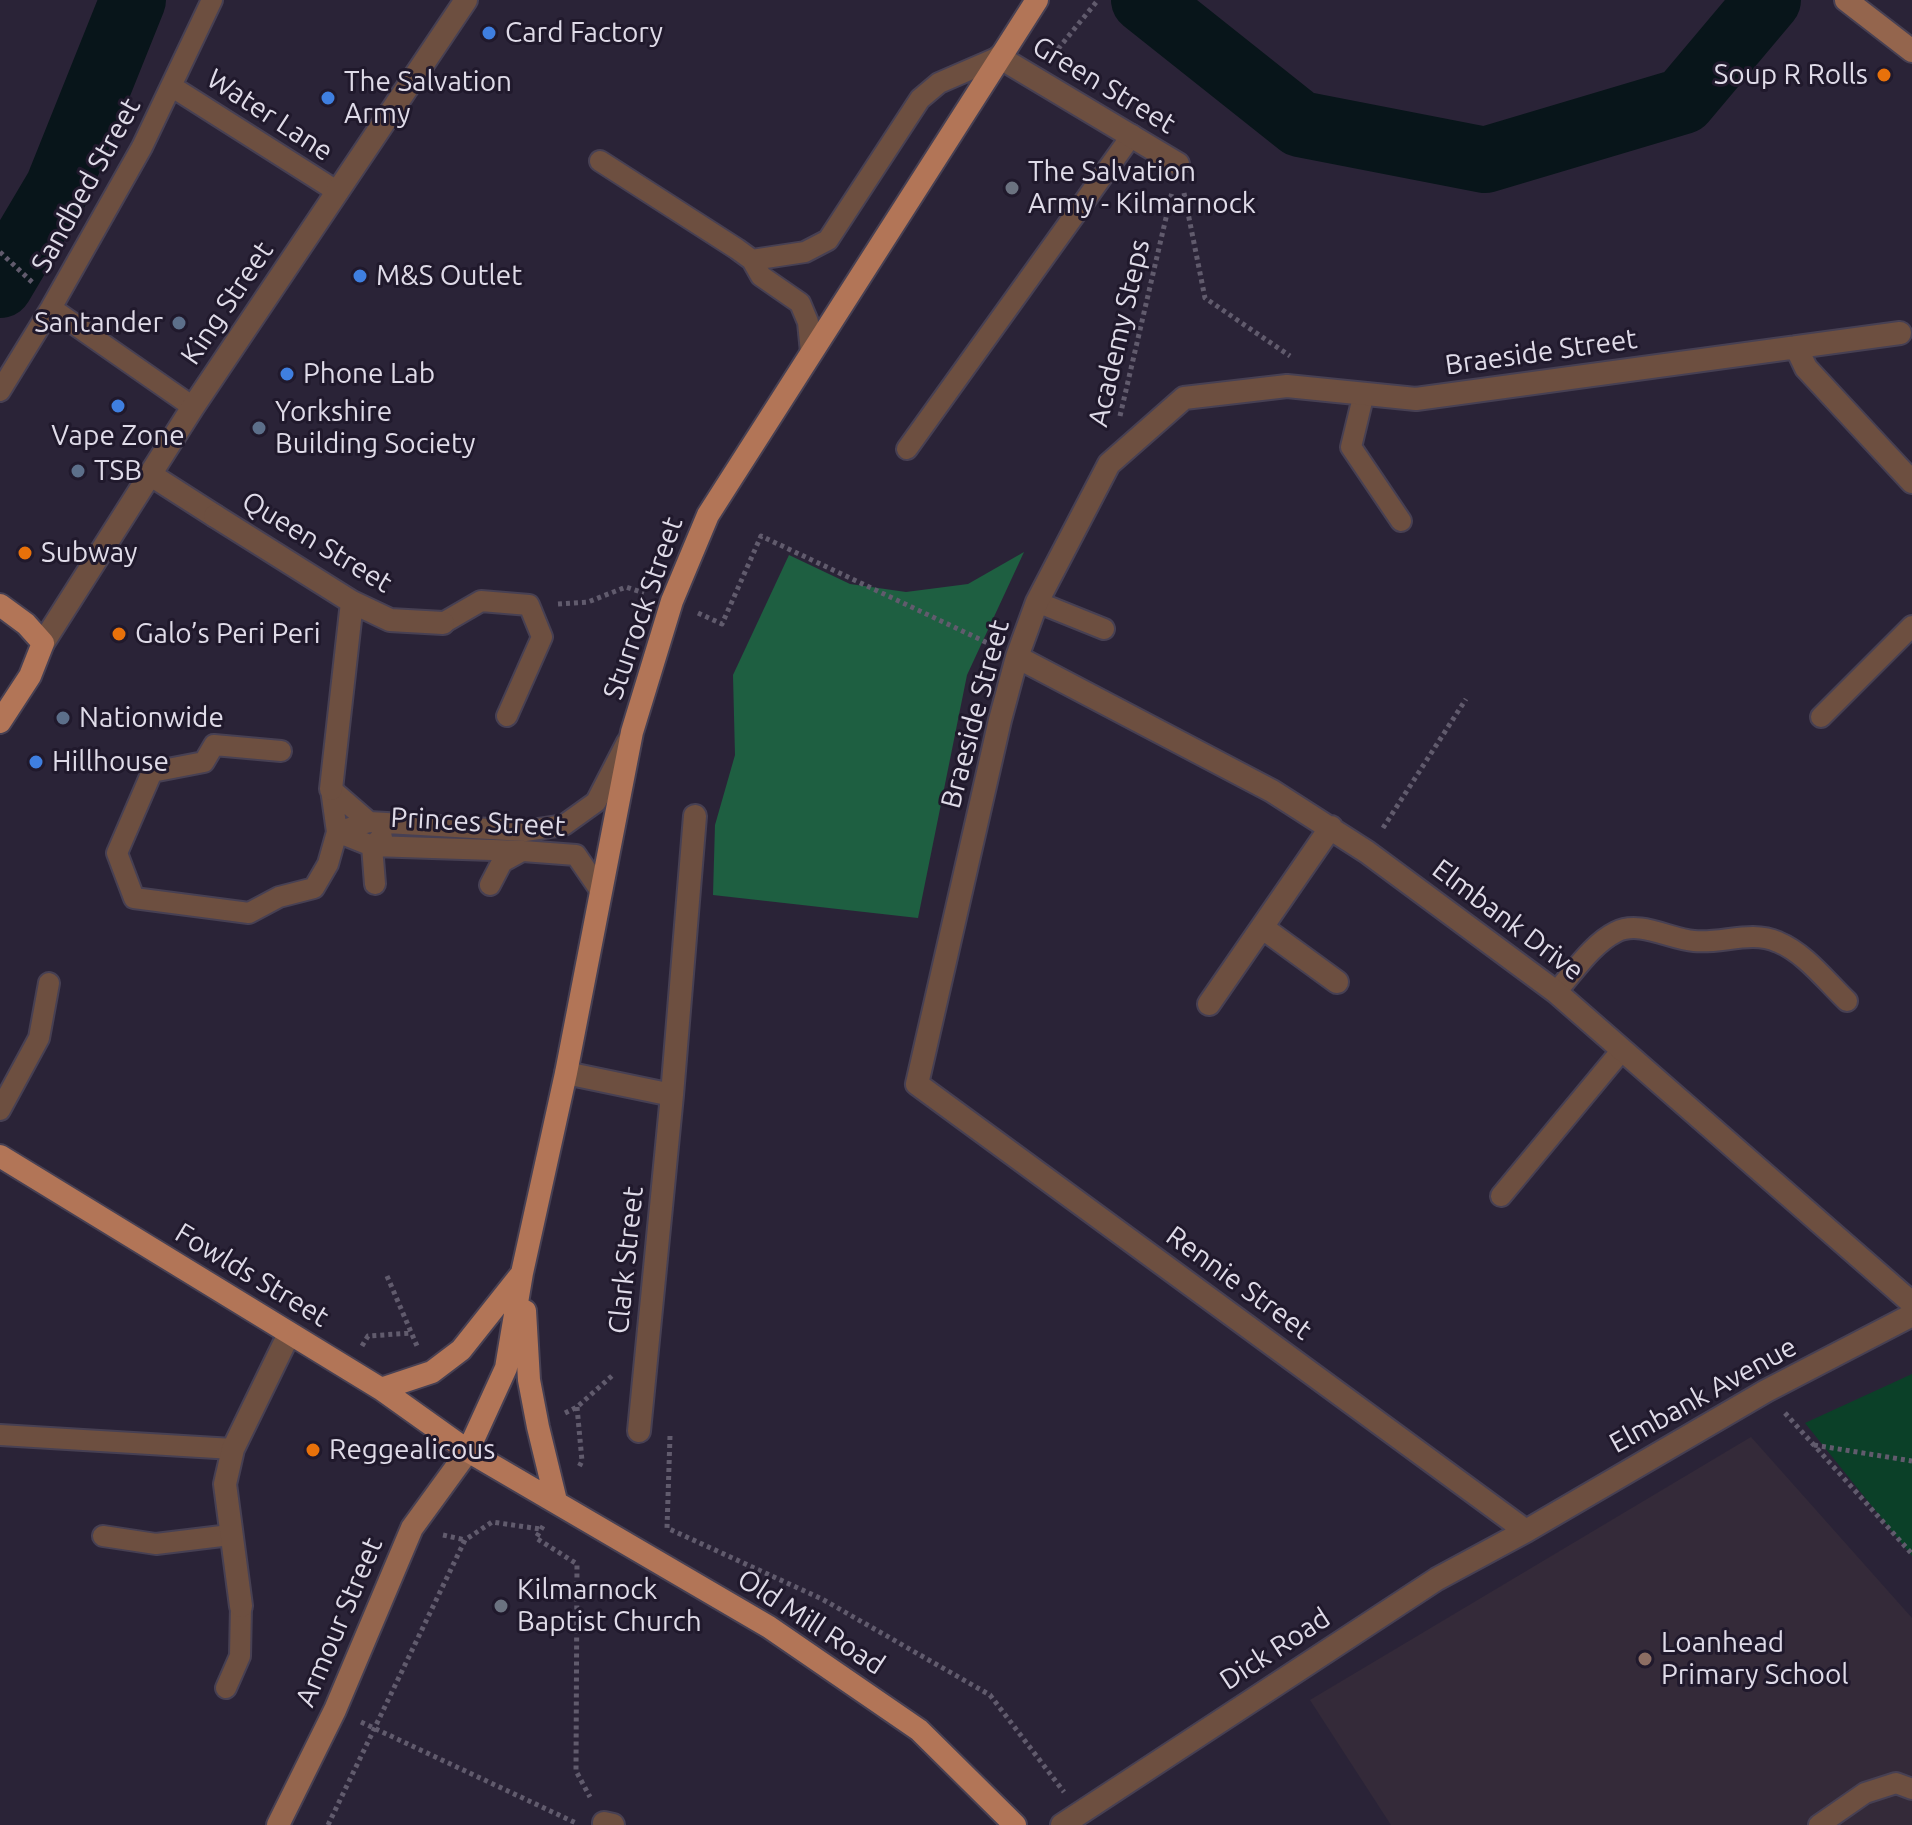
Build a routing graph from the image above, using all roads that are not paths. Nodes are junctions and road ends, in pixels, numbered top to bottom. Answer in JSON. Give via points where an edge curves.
{"nodes":[{"id":1,"x":212,"y":0,"type":"edge"},
{"id":2,"x":466,"y":0,"type":"edge"},
{"id":3,"x":1037,"y":0,"type":"edge"},
{"id":4,"x":1846,"y":0,"type":"edge"},
{"id":5,"x":1906,"y":46,"type":"edge"},
{"id":6,"x":999,"y":57,"type":"junction"},
{"id":7,"x":171,"y":86,"type":"junction"},
{"id":8,"x":1132,"y":135,"type":"junction"},
{"id":9,"x":600,"y":161,"type":"dead end"},
{"id":10,"x":1178,"y":164,"type":"road end"},
{"id":11,"x":338,"y":192,"type":"junction"},
{"id":12,"x":752,"y":260,"type":"junction"},
{"id":13,"x":50,"y":301,"type":"junction"},
{"id":14,"x":1900,"y":333,"type":"dead end"},
{"id":15,"x":1796,"y":347,"type":"junction"},
{"id":16,"x":811,"y":352,"type":"junction"},
{"id":17,"x":0,"y":391,"type":"edge"},
{"id":18,"x":1364,"y":393,"type":"junction"},
{"id":19,"x":193,"y":407,"type":"junction"},
{"id":20,"x":907,"y":449,"type":"dead end"},
{"id":21,"x":151,"y":475,"type":"junction"},
{"id":22,"x":1912,"y":482,"type":"edge"},
{"id":23,"x":1401,"y":521,"type":"dead end"},
{"id":24,"x":352,"y":602,"type":"junction"},
{"id":25,"x":1037,"y":602,"type":"junction"},
{"id":26,"x":0,"y":605,"type":"edge"},
{"id":27,"x":443,"y":623,"type":"joint"},
{"id":28,"x":1912,"y":626,"type":"edge"},
{"id":29,"x":1104,"y":629,"type":"dead end"},
{"id":30,"x":43,"y":643,"type":"junction"},
{"id":31,"x":1017,"y":657,"type":"junction"},
{"id":32,"x":507,"y":716,"type":"dead end"},
{"id":33,"x":1821,"y":717,"type":"dead end"},
{"id":34,"x":0,"y":722,"type":"edge"},
{"id":35,"x":632,"y":732,"type":"junction"},
{"id":36,"x":281,"y":751,"type":"dead end"},
{"id":37,"x":331,"y":789,"type":"junction"},
{"id":38,"x":695,"y":816,"type":"dead end"},
{"id":39,"x":369,"y":822,"type":"junction"},
{"id":40,"x":397,"y":823,"type":"junction"},
{"id":41,"x":1331,"y":827,"type":"junction"},
{"id":42,"x":337,"y":832,"type":"junction"},
{"id":43,"x":372,"y":846,"type":"junction"},
{"id":44,"x":523,"y":851,"type":"junction"},
{"id":45,"x":375,"y":884,"type":"dead end"},
{"id":46,"x":490,"y":885,"type":"dead end"},
{"id":47,"x":600,"y":890,"type":"junction"},
{"id":48,"x":1263,"y":928,"type":"junction"},
{"id":49,"x":1337,"y":982,"type":"dead end"},
{"id":50,"x":49,"y":983,"type":"dead end"},
{"id":51,"x":1556,"y":992,"type":"junction"},
{"id":52,"x":1847,"y":1001,"type":"dead end"},
{"id":53,"x":1209,"y":1004,"type":"dead end"},
{"id":54,"x":1622,"y":1050,"type":"junction"},
{"id":55,"x":566,"y":1073,"type":"junction"},
{"id":56,"x":917,"y":1084,"type":"joint"},
{"id":57,"x":672,"y":1095,"type":"junction"},
{"id":58,"x":0,"y":1110,"type":"edge"},
{"id":59,"x":0,"y":1156,"type":"edge"},
{"id":60,"x":1501,"y":1196,"type":"dead end"},
{"id":61,"x":522,"y":1273,"type":"junction"},
{"id":62,"x":1912,"y":1303,"type":"edge"},
{"id":63,"x":1912,"y":1315,"type":"edge"},
{"id":64,"x":289,"y":1334,"type":"junction"},
{"id":65,"x":381,"y":1389,"type":"junction"},
{"id":66,"x":639,"y":1431,"type":"dead end"},
{"id":67,"x":0,"y":1435,"type":"edge"},
{"id":68,"x":233,"y":1449,"type":"junction"},
{"id":69,"x":468,"y":1451,"type":"junction"},
{"id":70,"x":556,"y":1501,"type":"junction"},
{"id":71,"x":1526,"y":1531,"type":"junction"},
{"id":72,"x":230,"y":1535,"type":"junction"},
{"id":73,"x":103,"y":1536,"type":"dead end"},
{"id":74,"x":241,"y":1606,"type":"joint"},
{"id":75,"x":226,"y":1688,"type":"dead end"},
{"id":76,"x":1912,"y":1789,"type":"edge"},
{"id":77,"x":1071,"y":1819,"type":"edge"},
{"id":78,"x":278,"y":1825,"type":"edge"},
{"id":79,"x":1015,"y":1825,"type":"edge"},
{"id":80,"x":1819,"y":1825,"type":"edge"}],
"edges":[{"from":1,"to":7,"type":"lane","name":"Sandbed Street"},
{"from":2,"to":11,"type":"street","name":"King Street"},
{"from":3,"to":6,"type":"main road","name":"Sturrock Street"},
{"from":4,"to":5,"type":"main road"},
{"from":6,"to":8,"type":"street","name":"Green Street"},
{"from":6,"to":12,"type":"lane","via":[[939,83],[920,99],[828,240],[805,252]]},
{"from":6,"to":16,"type":"main road","name":"Sturrock Street"},
{"from":7,"to":11,"type":"lane","name":"Water Lane"},
{"from":7,"to":13,"type":"lane","name":"Sandbed Street","via":[[142,147]]},
{"from":8,"to":10,"type":"street","name":"Green Street"},
{"from":8,"to":20,"type":"lane"},
{"from":9,"to":12,"type":"lane"},
{"from":11,"to":19,"type":"street","name":"King Street"},
{"from":12,"to":16,"type":"lane","via":[[761,276],[800,303]]},
{"from":13,"to":17,"type":"lane","name":"Sandbed Street"},
{"from":13,"to":19,"type":"lane"},
{"from":14,"to":15,"type":"street","name":"Braeside Street"},
{"from":15,"to":18,"type":"street","name":"Braeside Street","via":[[1416,399]]},
{"from":15,"to":22,"type":"street","via":[[1806,368]]},
{"from":16,"to":35,"type":"main road","name":"Sturrock Street","via":[[708,515],[672,601]]},
{"from":18,"to":23,"type":"lane","via":[[1351,447]]},
{"from":18,"to":25,"type":"street","name":"Braeside Street","via":[[1287,386],[1184,398],[1109,464]]},
{"from":19,"to":21,"type":"street","name":"King Street"},
{"from":21,"to":24,"type":"street","name":"Queen Street"},
{"from":21,"to":30,"type":"street","name":"King Street"},
{"from":24,"to":27,"type":"street","name":"Queen Street","via":[[390,620]]},
{"from":24,"to":37,"type":"street"},
{"from":25,"to":29,"type":"lane"},
{"from":25,"to":31,"type":"street","name":"Braeside Street"},
{"from":26,"to":30,"type":"main road"},
{"from":27,"to":32,"type":"lane","name":"Queen Street","via":[[481,601],[529,605],[542,637]]},
{"from":28,"to":33,"type":"lane"},
{"from":30,"to":34,"type":"main road","via":[[30,676]]},
{"from":31,"to":41,"type":"street","name":"Elmbank Drive"},
{"from":31,"to":56,"type":"street","name":"Braeside Street"},
{"from":35,"to":40,"type":"lane","name":"Princes Street","via":[[596,802],[564,825],[525,831]]},
{"from":35,"to":47,"type":"main road","name":"Sturrock Street"},
{"from":36,"to":42,"type":"lane","via":[[214,745],[204,762],[152,772],[117,853],[134,898],[249,913],[279,897],[314,888]]},
{"from":37,"to":39,"type":"lane","name":"Princes Street"},
{"from":37,"to":42,"type":"lane"},
{"from":38,"to":57,"type":"street","name":"Clark Street"},
{"from":39,"to":40,"type":"lane","name":"Princes Street"},
{"from":39,"to":42,"type":"lane","name":"Princes Street"},
{"from":40,"to":43,"type":"lane"},
{"from":41,"to":48,"type":"street"},
{"from":41,"to":51,"type":"street","name":"Elmbank Drive"},
{"from":42,"to":43,"type":"lane","name":"Princes Street"},
{"from":43,"to":44,"type":"lane","name":"Princes Street"},
{"from":43,"to":45,"type":"lane"},
{"from":44,"to":46,"type":"lane","via":[[502,862]]},
{"from":44,"to":47,"type":"lane","name":"Princes Street","via":[[576,855]]},
{"from":47,"to":55,"type":"main road","name":"Sturrock Street"},
{"from":48,"to":49,"type":"street"},
{"from":48,"to":53,"type":"street"},
{"from":50,"to":58,"type":"lane","via":[[39,1038]]},
{"from":51,"to":52,"type":"lane","via":[[1618,930],[1637,928],[1691,941],[1757,936],[1778,942],[1799,954]]},
{"from":51,"to":54,"type":"street","name":"Elmbank Drive"},
{"from":54,"to":60,"type":"lane"},
{"from":54,"to":62,"type":"street","name":"Elmbank Drive"},
{"from":55,"to":57,"type":"street"},
{"from":55,"to":61,"type":"main road","name":"Sturrock Street"},
{"from":56,"to":71,"type":"street","name":"Rennie Street"},
{"from":57,"to":66,"type":"street","name":"Clark Street"},
{"from":59,"to":64,"type":"main road","name":"Fowlds Street"},
{"from":61,"to":65,"type":"main road","name":"Sturrock Street","via":[[461,1350],[432,1372]]},
{"from":61,"to":69,"type":"main road","name":"Sturrock Street","via":[[506,1368]]},
{"from":61,"to":70,"type":"main road","name":"Sturrock Street","via":[[529,1380]]},
{"from":63,"to":71,"type":"street","name":"Elmbank Avenue","via":[[1766,1391]]},
{"from":64,"to":65,"type":"main road","name":"Fowlds Street"},
{"from":64,"to":68,"type":"street"},
{"from":65,"to":69,"type":"main road","name":"Fowlds Street"},
{"from":67,"to":68,"type":"lane"},
{"from":68,"to":72,"type":"street","via":[[225,1484]]},
{"from":69,"to":70,"type":"main road","name":"Old Mill Road"},
{"from":69,"to":78,"type":"main road","name":"Armour Street","via":[[412,1528],[335,1710]]},
{"from":70,"to":79,"type":"main road","name":"Old Mill Road","via":[[769,1627],[919,1730]]},
{"from":71,"to":77,"type":"street","name":"Dick Road","via":[[1437,1579]]},
{"from":72,"to":73,"type":"lane","via":[[156,1544]]},
{"from":72,"to":74,"type":"street"},
{"from":74,"to":75,"type":"lane","via":[[240,1656]]},
{"from":76,"to":80,"type":"lane","via":[[1896,1783],[1865,1793]]}]}
